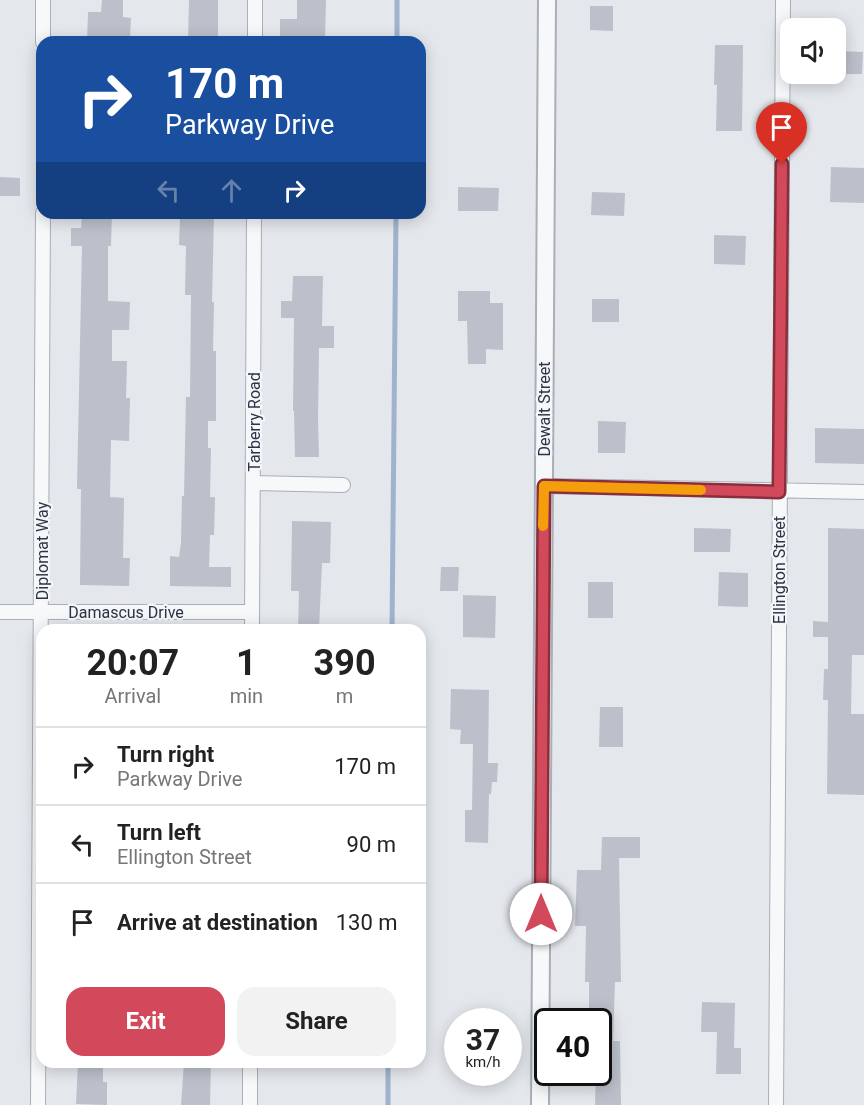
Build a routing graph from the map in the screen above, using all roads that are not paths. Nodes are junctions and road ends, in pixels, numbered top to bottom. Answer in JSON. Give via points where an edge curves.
{"nodes":[{"id":1,"x":43,"y":0,"type":"edge"},
{"id":2,"x":255,"y":0,"type":"edge"},
{"id":3,"x":547,"y":0,"type":"edge"},
{"id":4,"x":783,"y":0,"type":"edge"},
{"id":5,"x":43,"y":36,"type":"edge"},
{"id":6,"x":255,"y":36,"type":"edge"},
{"id":7,"x":43,"y":219,"type":"edge"},
{"id":8,"x":254,"y":219,"type":"edge"},
{"id":9,"x":253,"y":483,"type":"junction"},
{"id":10,"x":344,"y":485,"type":"dead end"},
{"id":11,"x":544,"y":486,"type":"junction"},
{"id":12,"x":779,"y":492,"type":"junction"},
{"id":13,"x":864,"y":492,"type":"edge"},
{"id":14,"x":42,"y":611,"type":"junction"},
{"id":15,"x":0,"y":612,"type":"edge"},
{"id":16,"x":252,"y":612,"type":"junction"},
{"id":17,"x":42,"y":624,"type":"edge"},
{"id":18,"x":252,"y":624,"type":"edge"},
{"id":19,"x":38,"y":1068,"type":"edge"},
{"id":20,"x":250,"y":1068,"type":"edge"},
{"id":21,"x":38,"y":1105,"type":"edge"},
{"id":22,"x":250,"y":1105,"type":"edge"},
{"id":23,"x":540,"y":1105,"type":"edge"},
{"id":24,"x":777,"y":1105,"type":"edge"}],
"edges":[{"from":1,"to":5,"type":"street"},
{"from":2,"to":6,"type":"street"},
{"from":3,"to":11,"type":"street","name":"Dewalt Street"},
{"from":4,"to":12,"type":"street","name":"Ellington Street"},
{"from":7,"to":14,"type":"street","name":"Diplomat Way"},
{"from":8,"to":9,"type":"street","name":"Tarberry Road"},
{"from":9,"to":10,"type":"street"},
{"from":9,"to":16,"type":"street","name":"Tarberry Road"},
{"from":11,"to":12,"type":"street"},
{"from":11,"to":23,"type":"street","name":"Dewalt Street"},
{"from":12,"to":13,"type":"street"},
{"from":12,"to":24,"type":"street","name":"Ellington Street"},
{"from":14,"to":15,"type":"street","name":"Damascus Drive"},
{"from":14,"to":16,"type":"street","name":"Damascus Drive"},
{"from":14,"to":17,"type":"street","name":"Diplomat Way"},
{"from":16,"to":18,"type":"street","name":"Tarberry Road"},
{"from":19,"to":21,"type":"street","name":"Diplomat Way"},
{"from":20,"to":22,"type":"street"}]}
